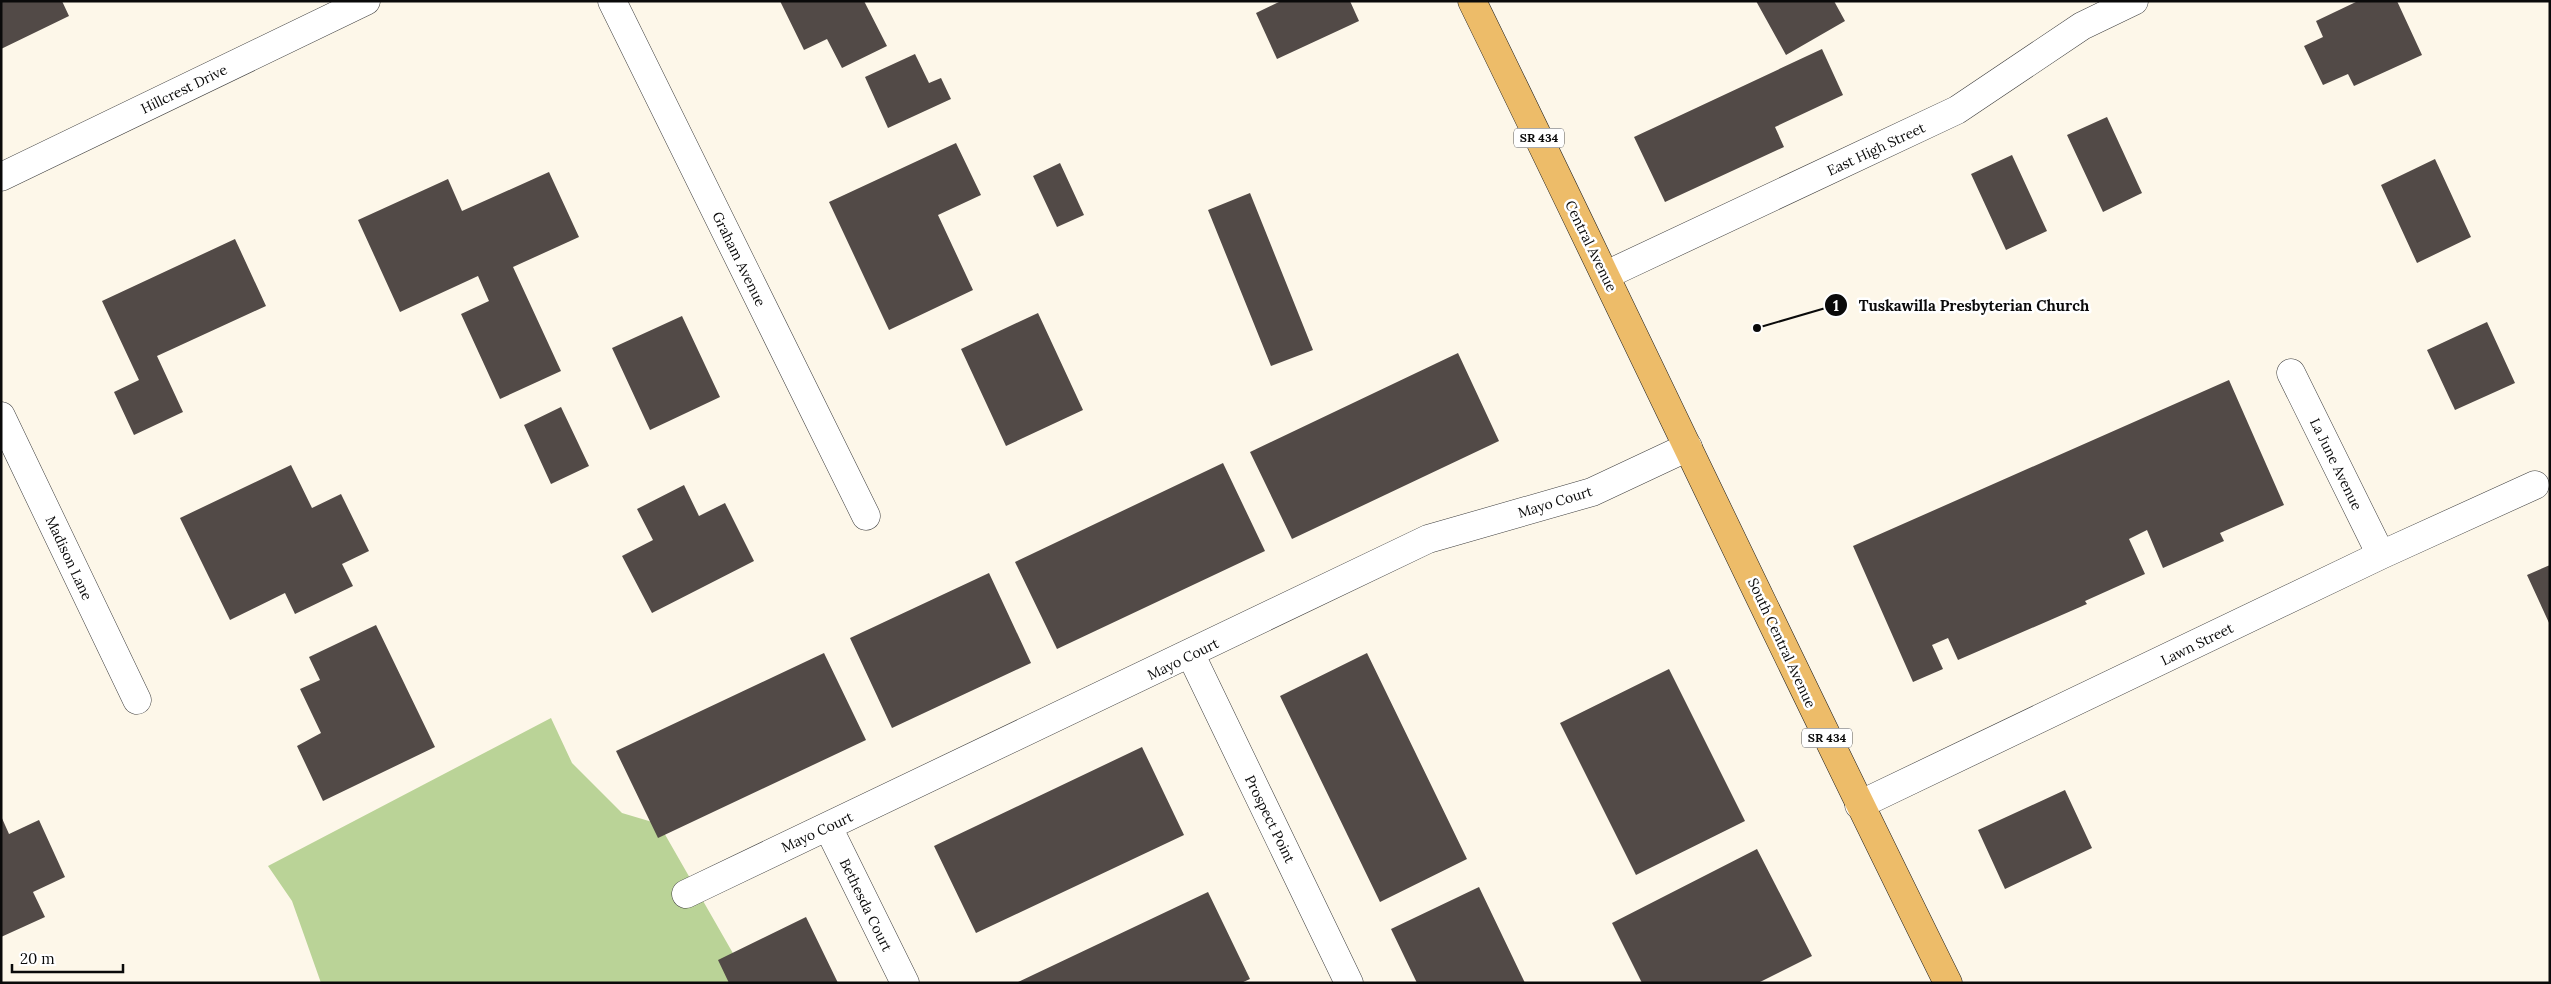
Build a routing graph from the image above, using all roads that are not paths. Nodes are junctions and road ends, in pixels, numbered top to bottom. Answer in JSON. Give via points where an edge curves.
{"nodes":[{"id":1,"x":366,"y":1,"type":"edge"},
{"id":2,"x":612,"y":1,"type":"edge"},
{"id":3,"x":1472,"y":1,"type":"edge"},
{"id":4,"x":2134,"y":1,"type":"edge"},
{"id":5,"x":1,"y":178,"type":"edge"},
{"id":6,"x":1606,"y":275,"type":"junction"},
{"id":7,"x":2291,"y":372,"type":"dead end"},
{"id":8,"x":1,"y":416,"type":"edge"},
{"id":9,"x":1688,"y":447,"type":"junction"},
{"id":10,"x":2535,"y":484,"type":"dead end"},
{"id":11,"x":1710,"y":492,"type":"joint"},
{"id":12,"x":866,"y":516,"type":"dead end"},
{"id":13,"x":2381,"y":555,"type":"junction"},
{"id":14,"x":1191,"y":655,"type":"junction"},
{"id":15,"x":137,"y":700,"type":"dead end"},
{"id":16,"x":1859,"y":805,"type":"junction"},
{"id":17,"x":828,"y":827,"type":"junction"},
{"id":18,"x":686,"y":894,"type":"dead end"},
{"id":19,"x":905,"y":983,"type":"edge"},
{"id":20,"x":1349,"y":983,"type":"edge"},
{"id":21,"x":1948,"y":983,"type":"edge"}],
"edges":[{"from":1,"to":5,"type":"street","name":"Hillcrest Drive"},
{"from":2,"to":12,"type":"street","name":"Graham Avenue"},
{"from":3,"to":6,"type":"main road","name":"Central Avenue","number":"SR 434"},
{"from":4,"to":6,"type":"street","name":"East High Street","via":[[2082,26],[1957,110]]},
{"from":6,"to":9,"type":"main road","name":"Central Avenue","number":"SR 434"},
{"from":7,"to":13,"type":"street","name":"La June Avenue"},
{"from":8,"to":15,"type":"street","name":"Madison Lane"},
{"from":9,"to":11,"type":"main road","name":"Central Avenue"},
{"from":9,"to":14,"type":"street","name":"Mayo Court","via":[[1592,492],[1428,540]]},
{"from":10,"to":13,"type":"street","name":"Lawn Street"},
{"from":11,"to":16,"type":"main road","name":"South Central Avenue","number":"SR 434"},
{"from":13,"to":16,"type":"street","name":"Lawn Street"},
{"from":14,"to":17,"type":"street","name":"Mayo Court"},
{"from":14,"to":20,"type":"street","name":"Prospect Point"},
{"from":16,"to":21,"type":"main road","name":"South Central Avenue","number":"SR 434"},
{"from":17,"to":18,"type":"street","name":"Mayo Court"},
{"from":17,"to":19,"type":"street","name":"Bethesda Court"}]}
